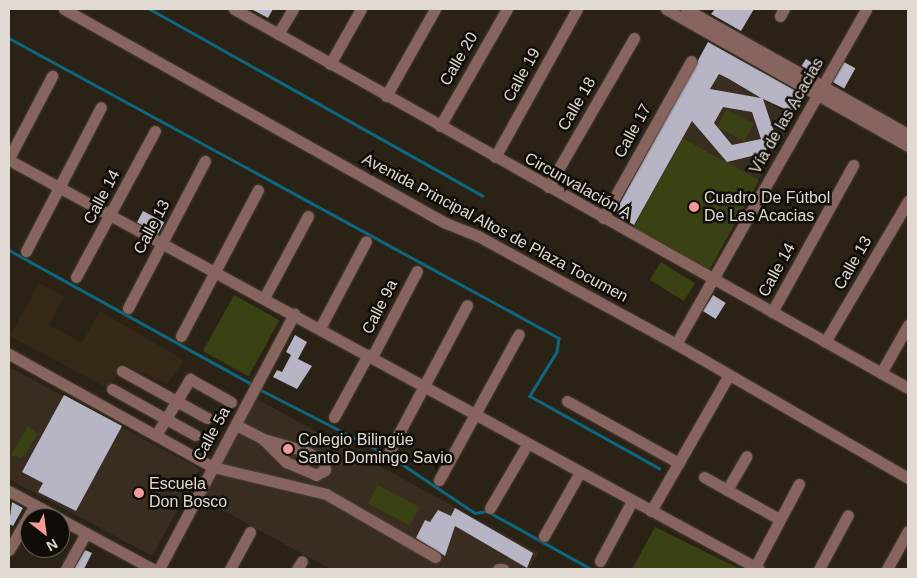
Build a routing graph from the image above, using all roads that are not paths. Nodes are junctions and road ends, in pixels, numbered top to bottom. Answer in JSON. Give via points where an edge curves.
{"nodes":[{"id":1,"x":64,"y":9,"type":"edge"},
{"id":2,"x":234,"y":9,"type":"edge"},
{"id":3,"x":293,"y":9,"type":"edge"},
{"id":4,"x":361,"y":9,"type":"edge"},
{"id":5,"x":435,"y":9,"type":"edge"},
{"id":6,"x":507,"y":9,"type":"edge"},
{"id":7,"x":577,"y":9,"type":"edge"},
{"id":8,"x":666,"y":9,"type":"edge"},
{"id":9,"x":866,"y":9,"type":"edge"},
{"id":10,"x":684,"y":12,"type":"edge"},
{"id":11,"x":278,"y":34,"type":"junction"},
{"id":12,"x":634,"y":38,"type":"dead end"},
{"id":13,"x":691,"y":61,"type":"dead end"},
{"id":14,"x":330,"y":64,"type":"junction"},
{"id":15,"x":52,"y":76,"type":"dead end"},
{"id":16,"x":820,"y":90,"type":"junction"},
{"id":17,"x":386,"y":96,"type":"junction"},
{"id":18,"x":101,"y":107,"type":"dead end"},
{"id":19,"x":440,"y":126,"type":"junction"},
{"id":20,"x":155,"y":131,"type":"dead end"},
{"id":21,"x":908,"y":134,"type":"edge"},
{"id":22,"x":908,"y":146,"type":"edge"},
{"id":23,"x":495,"y":157,"type":"junction"},
{"id":24,"x":9,"y":159,"type":"edge"},
{"id":25,"x":206,"y":161,"type":"dead end"},
{"id":26,"x":853,"y":165,"type":"dead end"},
{"id":27,"x":60,"y":187,"type":"junction"},
{"id":28,"x":548,"y":187,"type":"junction"},
{"id":29,"x":258,"y":190,"type":"dead end"},
{"id":30,"x":908,"y":201,"type":"edge"},
{"id":31,"x":110,"y":215,"type":"junction"},
{"id":32,"x":308,"y":216,"type":"dead end"},
{"id":33,"x":603,"y":218,"type":"junction"},
{"id":34,"x":366,"y":241,"type":"dead end"},
{"id":35,"x":162,"y":243,"type":"junction"},
{"id":36,"x":26,"y":251,"type":"dead end"},
{"id":37,"x":417,"y":271,"type":"dead end"},
{"id":38,"x":216,"y":272,"type":"junction"},
{"id":39,"x":76,"y":278,"type":"dead end"},
{"id":40,"x":712,"y":280,"type":"junction"},
{"id":41,"x":264,"y":298,"type":"junction"},
{"id":42,"x":466,"y":305,"type":"dead end"},
{"id":43,"x":128,"y":308,"type":"dead end"},
{"id":44,"x":772,"y":312,"type":"junction"},
{"id":45,"x":294,"y":314,"type":"junction"},
{"id":46,"x":908,"y":325,"type":"edge"},
{"id":47,"x":320,"y":328,"type":"junction"},
{"id":48,"x":519,"y":334,"type":"dead end"},
{"id":49,"x":181,"y":336,"type":"dead end"},
{"id":50,"x":825,"y":342,"type":"junction"},
{"id":51,"x":676,"y":344,"type":"junction"},
{"id":52,"x":9,"y":354,"type":"edge"},
{"id":53,"x":370,"y":356,"type":"junction"},
{"id":54,"x":122,"y":371,"type":"dead end"},
{"id":55,"x":881,"y":373,"type":"junction"},
{"id":56,"x":728,"y":375,"type":"junction"},
{"id":57,"x":424,"y":386,"type":"junction"},
{"id":58,"x":908,"y":388,"type":"edge"},
{"id":59,"x":112,"y":389,"type":"dead end"},
{"id":60,"x":176,"y":401,"type":"junction"},
{"id":61,"x":567,"y":401,"type":"dead end"},
{"id":62,"x":231,"y":402,"type":"dead end"},
{"id":63,"x":477,"y":416,"type":"junction"},
{"id":64,"x":334,"y":417,"type":"dead end"},
{"id":65,"x":207,"y":418,"type":"dead end"},
{"id":66,"x":165,"y":419,"type":"junction"},
{"id":67,"x":236,"y":425,"type":"junction"},
{"id":68,"x":156,"y":435,"type":"junction"},
{"id":69,"x":195,"y":435,"type":"dead end"},
{"id":70,"x":263,"y":439,"type":"junction"},
{"id":71,"x":528,"y":443,"type":"junction"},
{"id":72,"x":390,"y":450,"type":"dead end"},
{"id":73,"x":747,"y":456,"type":"dead end"},
{"id":74,"x":678,"y":463,"type":"junction"},
{"id":75,"x":213,"y":467,"type":"junction"},
{"id":76,"x":580,"y":472,"type":"junction"},
{"id":77,"x":704,"y":477,"type":"dead end"},
{"id":78,"x":908,"y":478,"type":"edge"},
{"id":79,"x":439,"y":480,"type":"dead end"},
{"id":80,"x":799,"y":484,"type":"dead end"},
{"id":81,"x":727,"y":490,"type":"junction"},
{"id":82,"x":9,"y":491,"type":"edge"},
{"id":83,"x":632,"y":501,"type":"junction"},
{"id":84,"x":34,"y":505,"type":"junction"},
{"id":85,"x":40,"y":508,"type":"edge"},
{"id":86,"x":490,"y":508,"type":"dead end"},
{"id":87,"x":652,"y":511,"type":"junction"},
{"id":88,"x":848,"y":515,"type":"dead end"},
{"id":89,"x":779,"y":519,"type":"junction"},
{"id":90,"x":70,"y":524,"type":"edge"},
{"id":91,"x":908,"y":530,"type":"edge"},
{"id":92,"x":250,"y":532,"type":"dead end"},
{"id":93,"x":86,"y":533,"type":"junction"},
{"id":94,"x":544,"y":536,"type":"dead end"},
{"id":95,"x":9,"y":550,"type":"edge"},
{"id":96,"x":436,"y":557,"type":"dead end"},
{"id":97,"x":600,"y":561,"type":"dead end"},
{"id":98,"x":757,"y":568,"type":"edge"},
{"id":99,"x":66,"y":569,"type":"edge"},
{"id":100,"x":153,"y":569,"type":"edge"},
{"id":101,"x":159,"y":569,"type":"edge"},
{"id":102,"x":230,"y":569,"type":"edge"},
{"id":103,"x":498,"y":569,"type":"edge"},
{"id":104,"x":503,"y":569,"type":"edge"},
{"id":105,"x":819,"y":569,"type":"edge"},
{"id":106,"x":887,"y":569,"type":"edge"}],
"edges":[{"from":1,"to":51,"type":"street","name":"Avenida Principal Altos de Plaza Tocumen","via":[[446,223],[478,236]]},
{"from":2,"to":11,"type":"street","name":"Circunvalación A"},
{"from":3,"to":11,"type":"street"},
{"from":4,"to":14,"type":"street"},
{"from":5,"to":17,"type":"street"},
{"from":6,"to":19,"type":"street","name":"Calle 20"},
{"from":7,"to":23,"type":"street","name":"Calle 19"},
{"from":8,"to":10,"type":"street"},
{"from":9,"to":16,"type":"street","name":"Vía de las Acacias"},
{"from":10,"to":16,"type":"street"},
{"from":11,"to":14,"type":"street","name":"Circunvalación A"},
{"from":12,"to":28,"type":"street","name":"Calle 18"},
{"from":13,"to":33,"type":"street","name":"Calle 17"},
{"from":14,"to":17,"type":"street","name":"Circunvalación A"},
{"from":15,"to":24,"type":"street"},
{"from":16,"to":21,"type":"street"},
{"from":16,"to":22,"type":"street"},
{"from":16,"to":40,"type":"street","name":"Vía de las Acacias"},
{"from":17,"to":19,"type":"street","name":"Circunvalación A"},
{"from":18,"to":27,"type":"street"},
{"from":19,"to":23,"type":"street","name":"Circunvalación A"},
{"from":20,"to":31,"type":"street","name":"Calle 14"},
{"from":23,"to":28,"type":"street","name":"Circunvalación A"},
{"from":24,"to":27,"type":"street"},
{"from":25,"to":35,"type":"street","name":"Calle 13"},
{"from":26,"to":44,"type":"street","name":"Calle 14"},
{"from":27,"to":31,"type":"street"},
{"from":27,"to":36,"type":"street"},
{"from":28,"to":33,"type":"street","name":"Circunvalación A"},
{"from":29,"to":38,"type":"street"},
{"from":30,"to":50,"type":"street","name":"Calle 13"},
{"from":31,"to":35,"type":"street"},
{"from":31,"to":39,"type":"street","name":"Calle 14"},
{"from":32,"to":41,"type":"street"},
{"from":33,"to":40,"type":"street","name":"Circunvalación A"},
{"from":34,"to":47,"type":"street"},
{"from":35,"to":38,"type":"street"},
{"from":35,"to":43,"type":"street","name":"Calle 13"},
{"from":37,"to":53,"type":"street","name":"Calle 9a"},
{"from":38,"to":41,"type":"street"},
{"from":38,"to":49,"type":"street"},
{"from":40,"to":44,"type":"street","name":"Circunvalación A"},
{"from":40,"to":51,"type":"street","name":"Vía de las Acacias"},
{"from":41,"to":45,"type":"street"},
{"from":42,"to":57,"type":"street"},
{"from":44,"to":50,"type":"street","name":"Circunvalación A"},
{"from":45,"to":47,"type":"street"},
{"from":45,"to":67,"type":"street","name":"Calle 5a"},
{"from":46,"to":55,"type":"street"},
{"from":47,"to":53,"type":"street"},
{"from":48,"to":63,"type":"street"},
{"from":50,"to":55,"type":"street","name":"Circunvalación A"},
{"from":51,"to":56,"type":"street","name":"Avenida Principal Altos de Plaza Tocumen"},
{"from":52,"to":68,"type":"street"},
{"from":53,"to":57,"type":"street"},
{"from":53,"to":64,"type":"street","name":"Calle 9a"},
{"from":54,"to":60,"type":"street"},
{"from":55,"to":58,"type":"street","name":"Circunvalación A"},
{"from":56,"to":74,"type":"street"},
{"from":56,"to":78,"type":"street","name":"Avenida Principal Altos de Plaza Tocumen"},
{"from":57,"to":63,"type":"street"},
{"from":57,"to":72,"type":"street"},
{"from":59,"to":66,"type":"street"},
{"from":60,"to":62,"type":"street","via":[[190,380]]},
{"from":60,"to":65,"type":"street"},
{"from":60,"to":66,"type":"street"},
{"from":61,"to":74,"type":"street"},
{"from":63,"to":71,"type":"street"},
{"from":63,"to":79,"type":"street"},
{"from":66,"to":68,"type":"street"},
{"from":66,"to":69,"type":"street"},
{"from":67,"to":70,"type":"street"},
{"from":67,"to":75,"type":"street","name":"Calle 5a"},
{"from":68,"to":75,"type":"street"},
{"from":70,"to":70,"type":"street","via":[[286,462],[316,475],[325,470],[324,461],[302,450]]},
{"from":71,"to":76,"type":"street"},
{"from":71,"to":86,"type":"street"},
{"from":73,"to":81,"type":"street"},
{"from":74,"to":87,"type":"street"},
{"from":75,"to":96,"type":"street","via":[[326,494]]},
{"from":75,"to":101,"type":"street","name":"Calle 5a"},
{"from":76,"to":83,"type":"street"},
{"from":76,"to":94,"type":"street"},
{"from":77,"to":81,"type":"street"},
{"from":80,"to":89,"type":"street"},
{"from":81,"to":89,"type":"street"},
{"from":82,"to":84,"type":"street"},
{"from":83,"to":87,"type":"street"},
{"from":83,"to":97,"type":"street"},
{"from":84,"to":85,"type":"street"},
{"from":84,"to":95,"type":"street"},
{"from":87,"to":98,"type":"street"},
{"from":88,"to":105,"type":"street"},
{"from":89,"to":98,"type":"street"},
{"from":90,"to":93,"type":"street"},
{"from":91,"to":106,"type":"street"},
{"from":92,"to":102,"type":"street"},
{"from":93,"to":99,"type":"street"},
{"from":93,"to":100,"type":"street"},
{"from":103,"to":104,"type":"street"}]}
